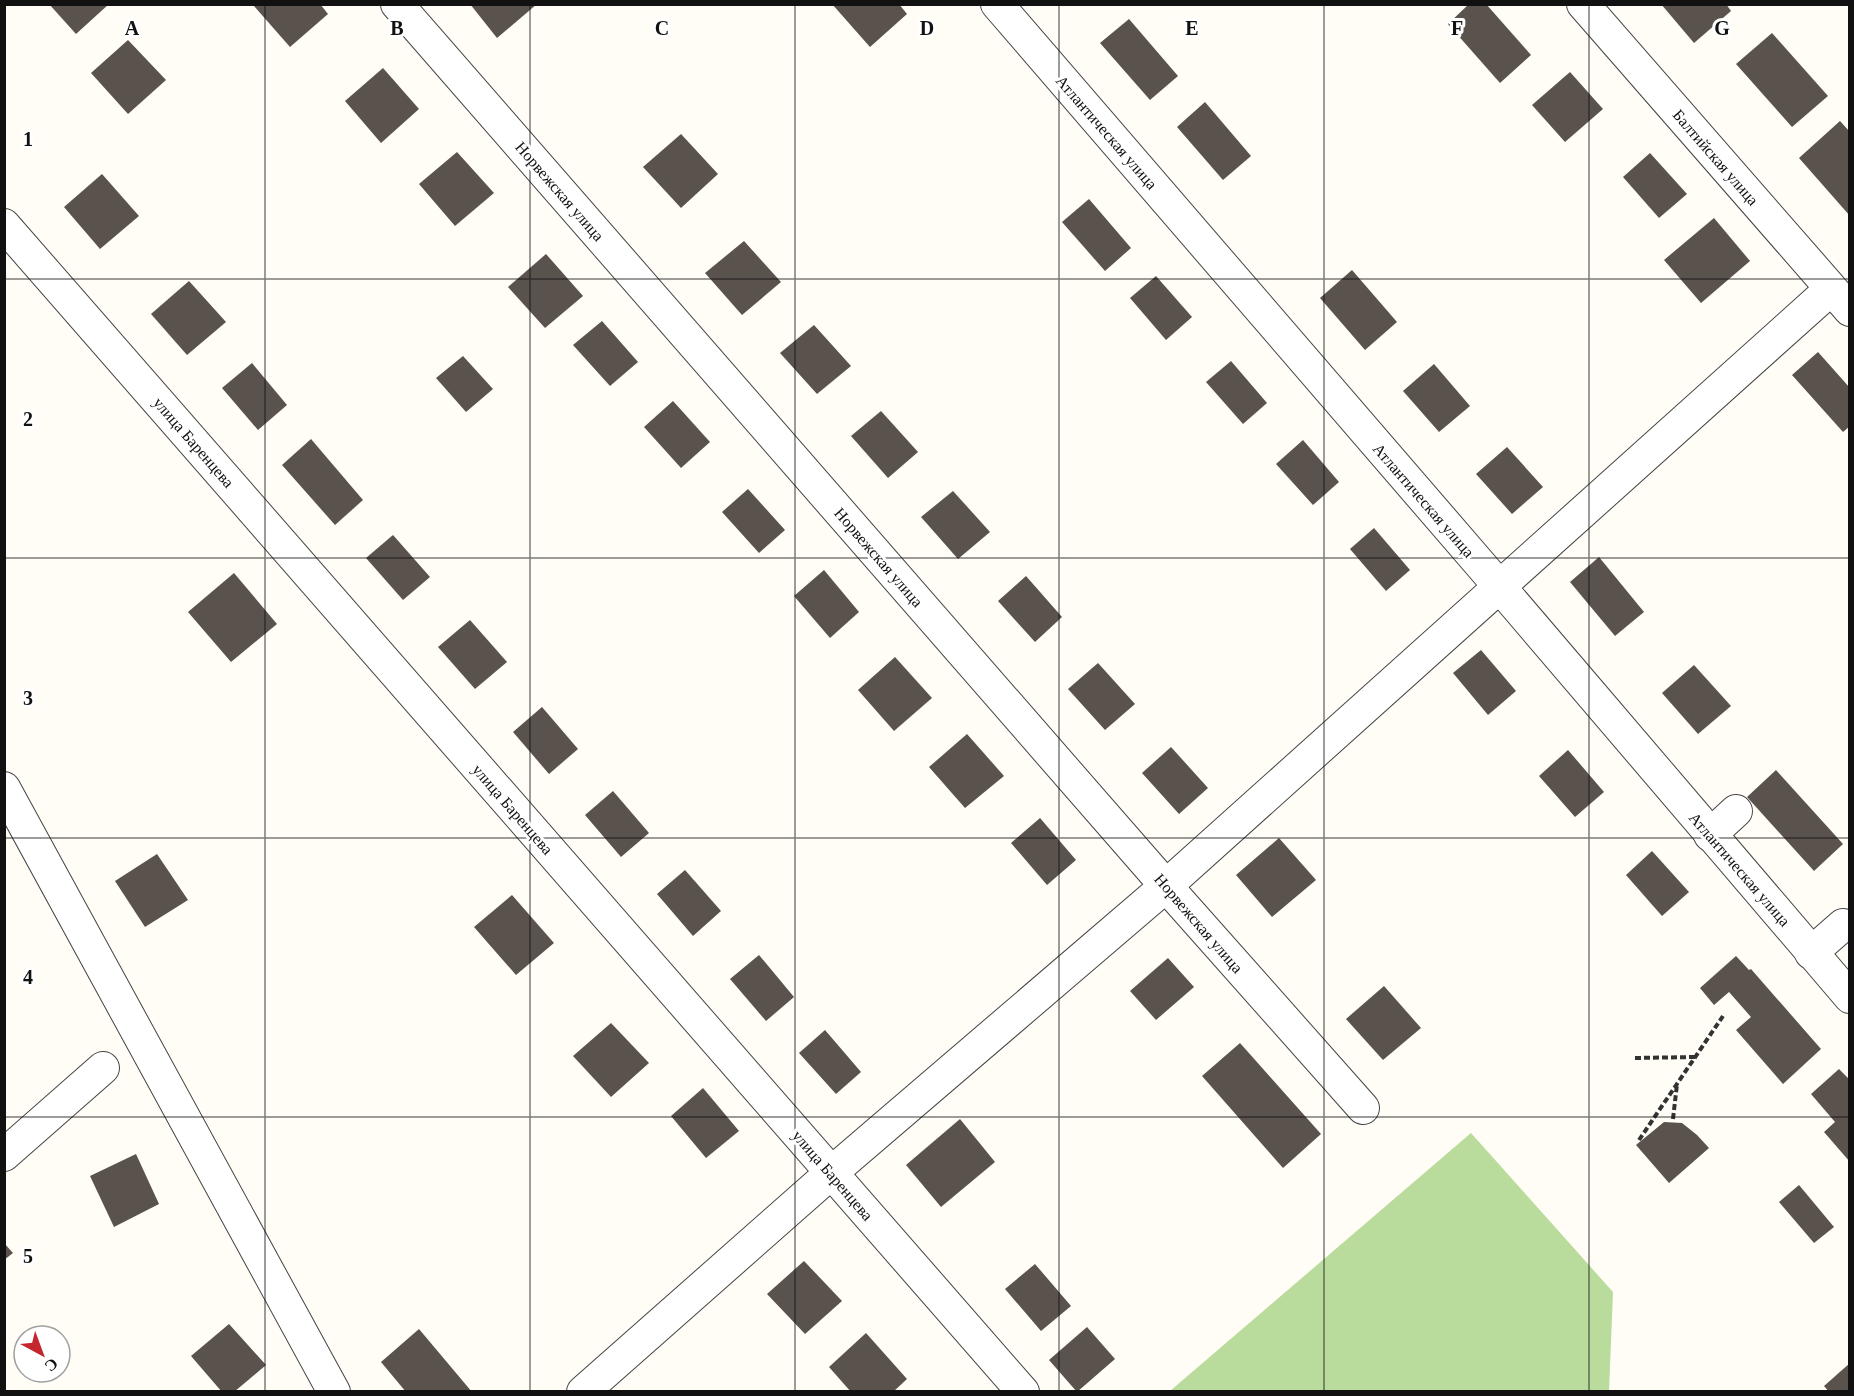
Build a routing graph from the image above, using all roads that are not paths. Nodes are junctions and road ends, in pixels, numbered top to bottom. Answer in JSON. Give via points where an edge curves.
{"nodes":[{"id":1,"x":397,"y":4,"type":"edge"},
{"id":2,"x":997,"y":4,"type":"edge"},
{"id":3,"x":1583,"y":4,"type":"edge"},
{"id":4,"x":4,"y":225,"type":"edge"},
{"id":5,"x":1840,"y":299,"type":"edge"},
{"id":6,"x":1499,"y":586,"type":"junction"},
{"id":7,"x":4,"y":788,"type":"edge"},
{"id":8,"x":1736,"y":811,"type":"dead end"},
{"id":9,"x":1710,"y":835,"type":"junction"},
{"id":10,"x":1166,"y":886,"type":"junction"},
{"id":11,"x":1843,"y":926,"type":"dead end"},
{"id":12,"x":1811,"y":953,"type":"junction"},
{"id":13,"x":1850,"y":997,"type":"edge"},
{"id":14,"x":103,"y":1068,"type":"dead end"},
{"id":15,"x":1363,"y":1108,"type":"dead end"},
{"id":16,"x":4,"y":1155,"type":"edge"},
{"id":17,"x":831,"y":1173,"type":"junction"},
{"id":18,"x":334,"y":1392,"type":"edge"},
{"id":19,"x":583,"y":1392,"type":"edge"},
{"id":20,"x":1023,"y":1392,"type":"edge"}],
"edges":[{"from":1,"to":10,"type":"street","name":"Норвежская улица"},
{"from":2,"to":6,"type":"street","name":"Атлантическая улица"},
{"from":3,"to":5,"type":"street","name":"Балтийская улица"},
{"from":4,"to":17,"type":"street","name":"улица Баренцева"},
{"from":5,"to":6,"type":"street"},
{"from":6,"to":9,"type":"street","name":"Атлантическая улица"},
{"from":6,"to":10,"type":"street"},
{"from":7,"to":18,"type":"street"},
{"from":8,"to":9,"type":"street"},
{"from":9,"to":12,"type":"street","name":"Атлантическая улица"},
{"from":10,"to":15,"type":"street","name":"Норвежская улица"},
{"from":10,"to":17,"type":"street"},
{"from":11,"to":12,"type":"street"},
{"from":12,"to":13,"type":"street","name":"Атлантическая улица"},
{"from":14,"to":16,"type":"street"},
{"from":17,"to":19,"type":"street"},
{"from":17,"to":20,"type":"street","name":"улица Баренцева"}]}
